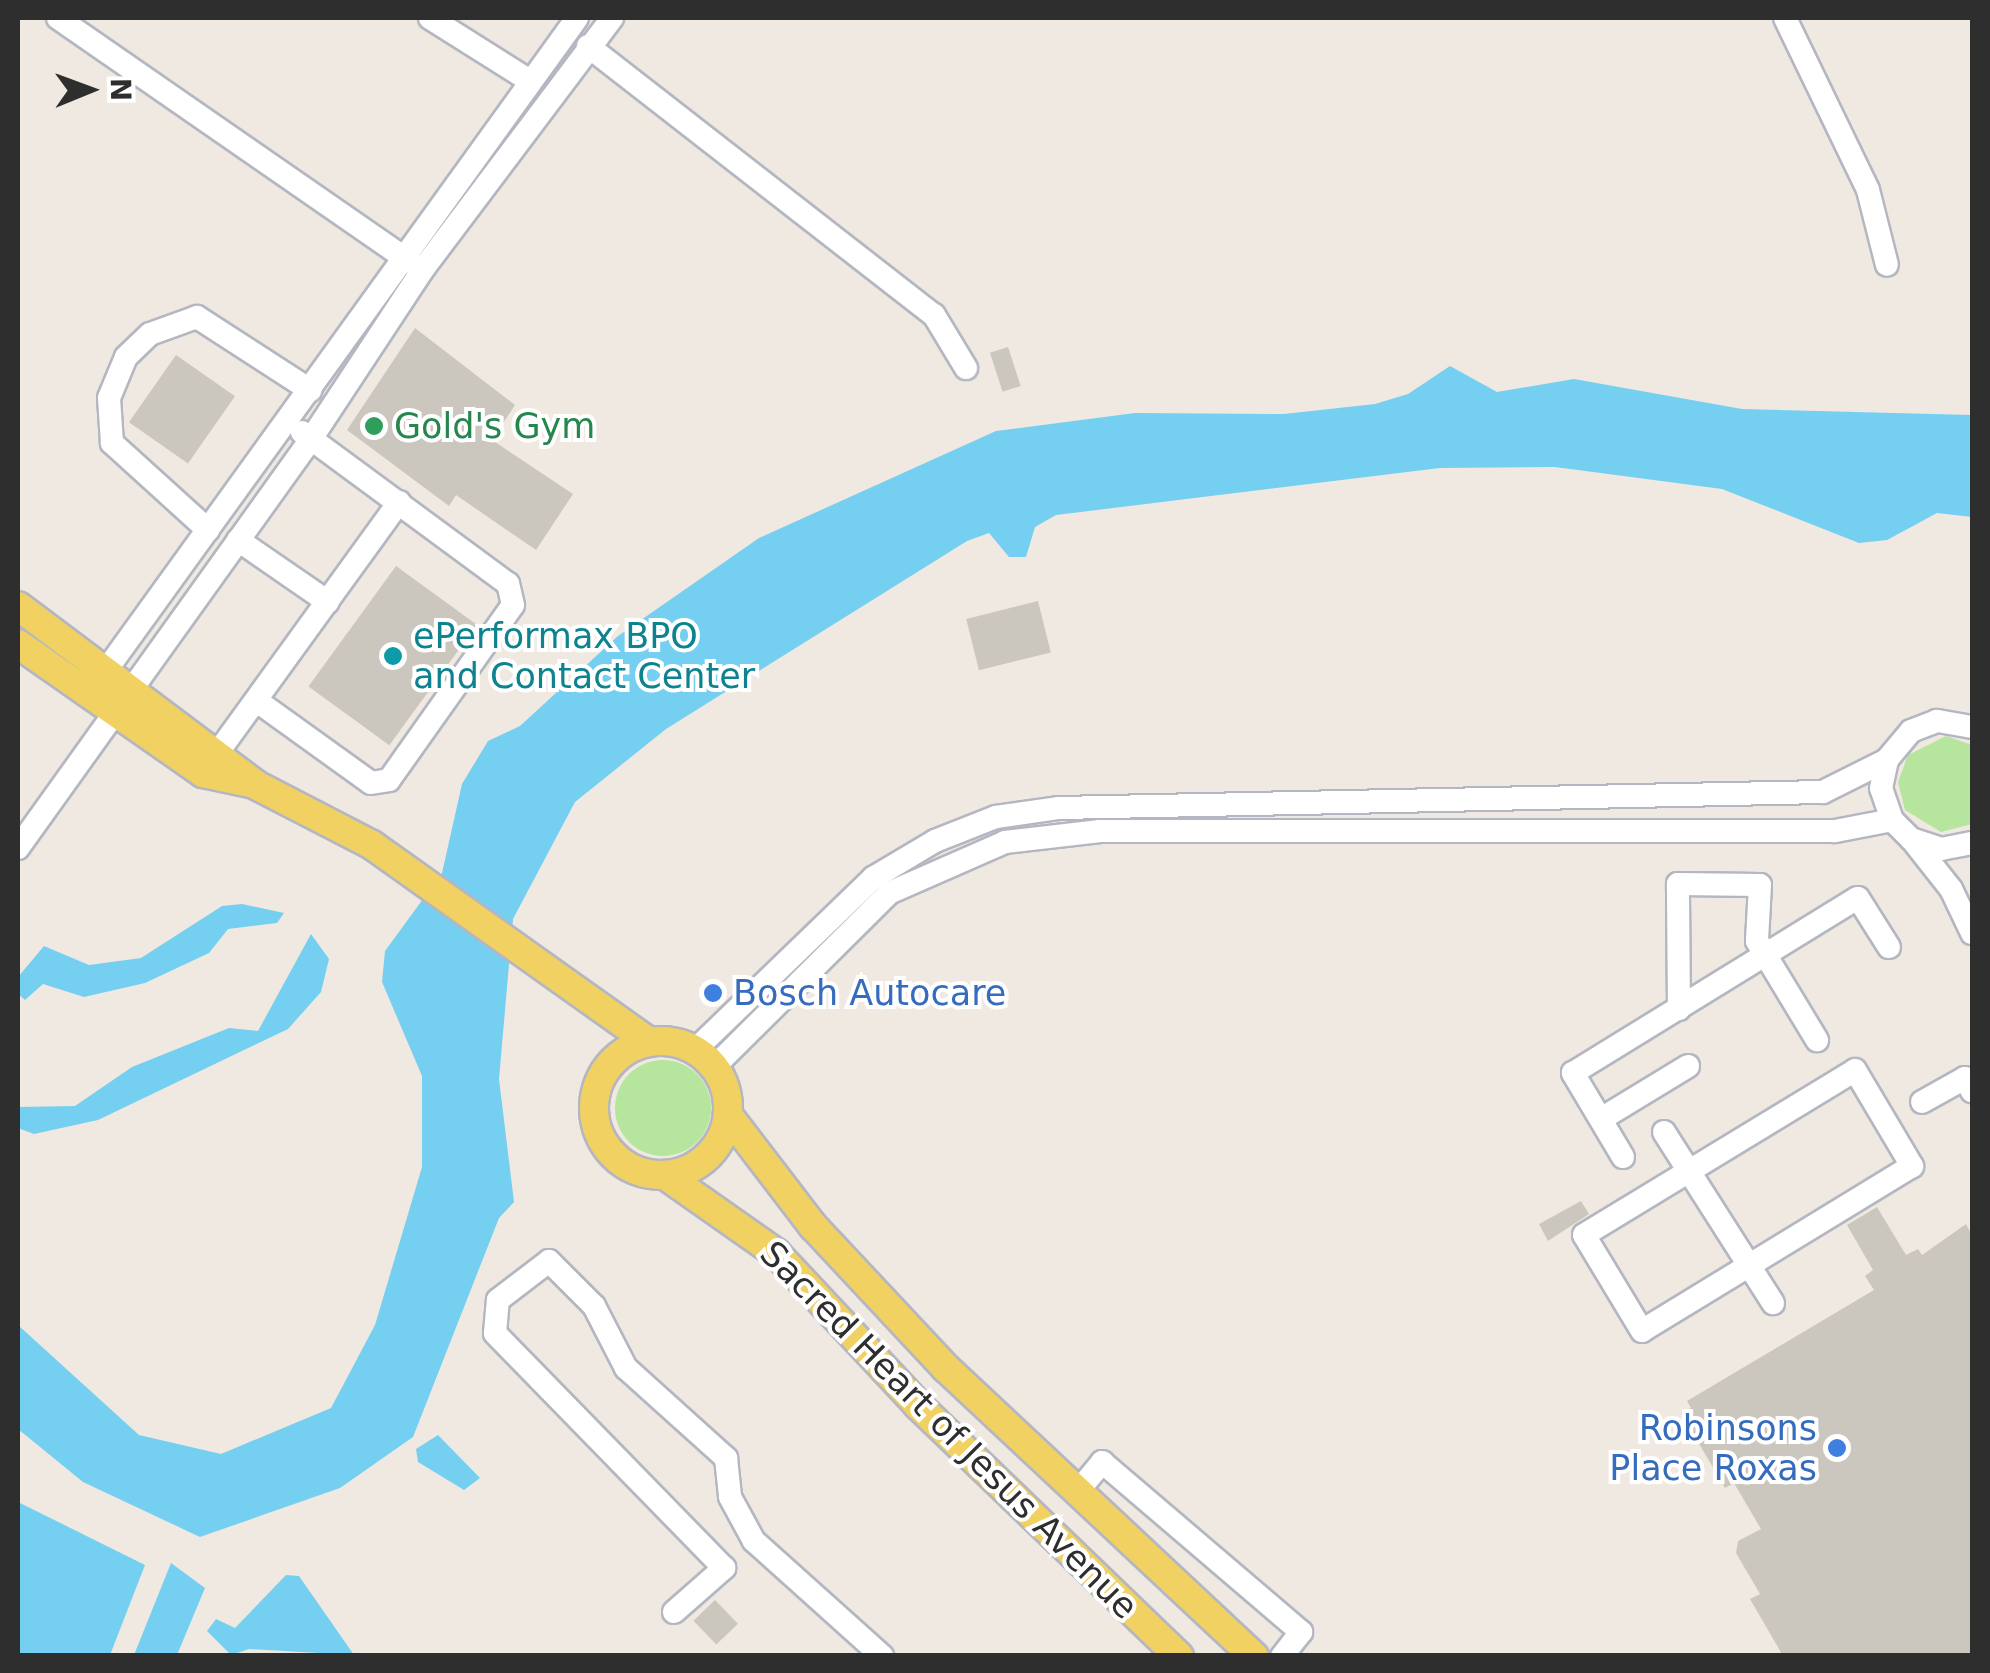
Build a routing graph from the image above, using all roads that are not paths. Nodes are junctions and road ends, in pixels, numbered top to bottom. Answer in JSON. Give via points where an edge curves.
{"nodes":[{"id":1,"x":58,"y":18,"type":"edge"},
{"id":2,"x":430,"y":18,"type":"edge"},
{"id":3,"x":577,"y":18,"type":"edge"},
{"id":4,"x":612,"y":18,"type":"edge"},
{"id":5,"x":1785,"y":18,"type":"edge"},
{"id":6,"x":588,"y":46,"type":"junction"},
{"id":7,"x":530,"y":82,"type":"junction"},
{"id":8,"x":400,"y":255,"type":"junction"},
{"id":9,"x":1886,"y":265,"type":"dead end"},
{"id":10,"x":423,"y":269,"type":"junction"},
{"id":11,"x":362,"y":337,"type":"junction"},
{"id":12,"x":966,"y":368,"type":"dead end"},
{"id":13,"x":310,"y":390,"type":"junction"},
{"id":14,"x":287,"y":422,"type":"junction"},
{"id":15,"x":311,"y":439,"type":"junction"},
{"id":16,"x":400,"y":502,"type":"junction"},
{"id":17,"x":208,"y":530,"type":"junction"},
{"id":18,"x":238,"y":540,"type":"junction"},
{"id":19,"x":328,"y":602,"type":"junction"},
{"id":20,"x":18,"y":606,"type":"edge"},
{"id":21,"x":18,"y":644,"type":"edge"},
{"id":22,"x":107,"y":669,"type":"junction"},
{"id":23,"x":132,"y":686,"type":"junction"},
{"id":24,"x":257,"y":701,"type":"junction"},
{"id":25,"x":113,"y":709,"type":"junction"},
{"id":26,"x":1972,"y":727,"type":"edge"},
{"id":27,"x":1886,"y":760,"type":"junction"},
{"id":28,"x":211,"y":762,"type":"junction"},
{"id":29,"x":1892,"y":820,"type":"junction"},
{"id":30,"x":1911,"y":838,"type":"junction"},
{"id":31,"x":1972,"y":843,"type":"edge"},
{"id":32,"x":18,"y":848,"type":"edge"},
{"id":33,"x":1972,"y":933,"type":"edge"},
{"id":34,"x":1889,"y":948,"type":"dead end"},
{"id":35,"x":1766,"y":956,"type":"junction"},
{"id":36,"x":1679,"y":1009,"type":"junction"},
{"id":37,"x":1817,"y":1040,"type":"dead end"},
{"id":38,"x":649,"y":1042,"type":"junction"},
{"id":39,"x":704,"y":1058,"type":"junction"},
{"id":40,"x":1688,"y":1066,"type":"dead end"},
{"id":41,"x":1972,"y":1090,"type":"edge"},
{"id":42,"x":1922,"y":1102,"type":"dead end"},
{"id":43,"x":728,"y":1114,"type":"junction"},
{"id":44,"x":1601,"y":1119,"type":"junction"},
{"id":45,"x":1664,"y":1132,"type":"dead end"},
{"id":46,"x":1623,"y":1156,"type":"dead end"},
{"id":47,"x":1690,"y":1171,"type":"junction"},
{"id":48,"x":665,"y":1175,"type":"junction"},
{"id":49,"x":1749,"y":1266,"type":"junction"},
{"id":50,"x":1773,"y":1304,"type":"dead end"},
{"id":51,"x":1078,"y":1492,"type":"junction"},
{"id":52,"x":754,"y":1541,"type":"junction"},
{"id":53,"x":724,"y":1568,"type":"junction"},
{"id":54,"x":674,"y":1612,"type":"dead end"},
{"id":55,"x":882,"y":1656,"type":"edge"},
{"id":56,"x":1180,"y":1656,"type":"edge"},
{"id":57,"x":1254,"y":1656,"type":"edge"},
{"id":58,"x":1282,"y":1656,"type":"edge"}],
"edges":[{"from":1,"to":8,"type":"street"},
{"from":2,"to":7,"type":"street"},
{"from":3,"to":7,"type":"street"},
{"from":4,"to":6,"type":"street"},
{"from":5,"to":9,"type":"street","via":[[1868,190]]},
{"from":6,"to":10,"type":"street"},
{"from":6,"to":12,"type":"street","via":[[934,315]]},
{"from":7,"to":8,"type":"street"},
{"from":8,"to":10,"type":"street"},
{"from":8,"to":11,"type":"street"},
{"from":10,"to":11,"type":"street"},
{"from":11,"to":13,"type":"street"},
{"from":11,"to":15,"type":"street"},
{"from":13,"to":14,"type":"street"},
{"from":13,"to":17,"type":"street","via":[[197,317],[150,334],[126,357],[109,398],[112,444]]},
{"from":14,"to":15,"type":"street"},
{"from":14,"to":17,"type":"street"},
{"from":15,"to":16,"type":"street"},
{"from":15,"to":18,"type":"street"},
{"from":16,"to":19,"type":"street"},
{"from":16,"to":24,"type":"street","via":[[514,594],[389,780],[371,783]]},
{"from":17,"to":22,"type":"street"},
{"from":18,"to":19,"type":"street"},
{"from":18,"to":23,"type":"street"},
{"from":19,"to":24,"type":"street"},
{"from":20,"to":22,"type":"main road"},
{"from":21,"to":25,"type":"main road"},
{"from":22,"to":23,"type":"main road"},
{"from":23,"to":25,"type":"street"},
{"from":23,"to":28,"type":"main road"},
{"from":24,"to":28,"type":"street"},
{"from":25,"to":28,"type":"main road"},
{"from":25,"to":32,"type":"street"},
{"from":26,"to":27,"type":"street","via":[[1919,726]]},
{"from":27,"to":29,"type":"street","via":[[1881,788]]},
{"from":27,"to":39,"type":"street","via":[[1823,792],[1060,808],[996,818],[935,840],[873,878]]},
{"from":28,"to":38,"type":"main road","via":[[372,845]]},
{"from":29,"to":30,"type":"street"},
{"from":29,"to":39,"type":"street","via":[[1835,832],[1100,832],[1005,842],[888,893]]},
{"from":30,"to":31,"type":"street","via":[[1942,849]]},
{"from":30,"to":33,"type":"street","via":[[1952,889]]},
{"from":34,"to":35,"type":"street","via":[[1858,898]]},
{"from":35,"to":36,"type":"street"},
{"from":35,"to":36,"type":"street","via":[[1757,940],[1760,885],[1678,884]]},
{"from":35,"to":37,"type":"street"},
{"from":36,"to":44,"type":"street","via":[[1573,1073]]},
{"from":38,"to":39,"type":"main road"},
{"from":38,"to":48,"type":"main road","via":[[611,1064],[595,1116],[614,1156]]},
{"from":39,"to":43,"type":"main road"},
{"from":40,"to":44,"type":"street"},
{"from":41,"to":42,"type":"street","via":[[1965,1078]]},
{"from":43,"to":48,"type":"main road","via":[[708,1157]]},
{"from":43,"to":51,"type":"main road","name":"Sacred Heart of Jesus Avenue","via":[[814,1226],[919,1340]]},
{"from":44,"to":46,"type":"street"},
{"from":45,"to":47,"type":"street"},
{"from":47,"to":49,"type":"street"},
{"from":47,"to":49,"type":"street","via":[[1584,1236],[1642,1331]]},
{"from":47,"to":49,"type":"street","via":[[1855,1070],[1912,1166]]},
{"from":48,"to":56,"type":"main road","name":"Sacred Heart of Jesus Avenue","via":[[776,1254],[918,1406]]},
{"from":49,"to":50,"type":"street"},
{"from":51,"to":57,"type":"main road","name":"Sacred Heart of Jesus Avenue"},
{"from":51,"to":58,"type":"street","via":[[1102,1462],[1301,1632]]},
{"from":52,"to":53,"type":"street"},
{"from":52,"to":53,"type":"street","via":[[730,1497],[726,1458],[626,1368],[594,1306],[549,1261],[498,1300],[495,1333]]},
{"from":52,"to":55,"type":"street"},
{"from":53,"to":54,"type":"street"}]}
